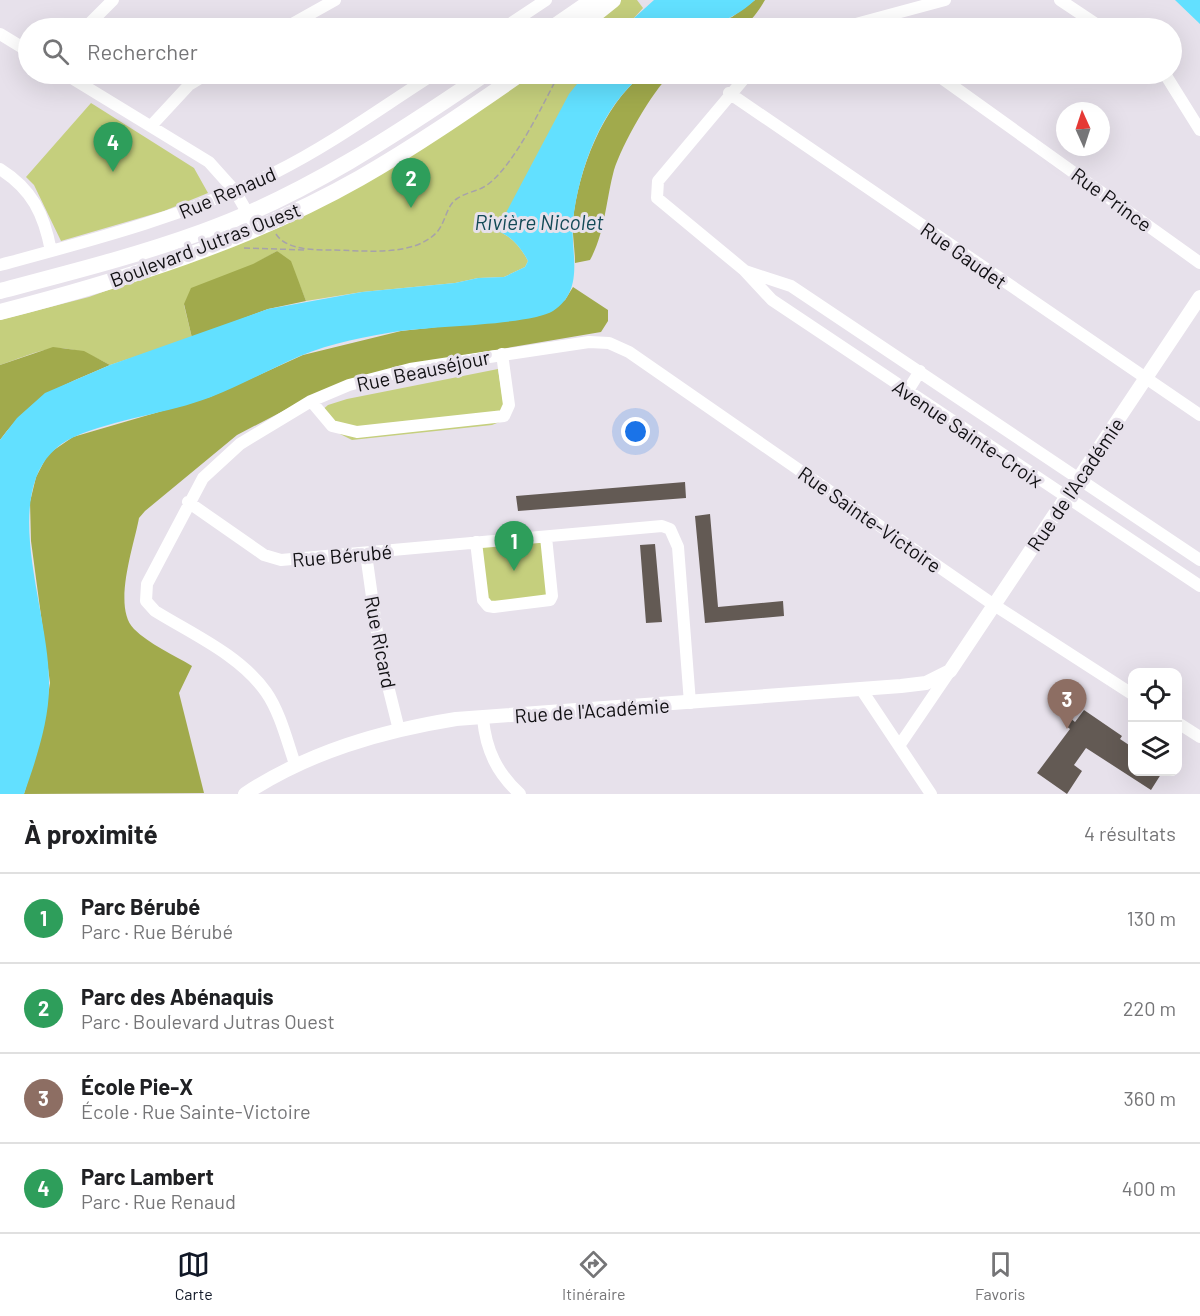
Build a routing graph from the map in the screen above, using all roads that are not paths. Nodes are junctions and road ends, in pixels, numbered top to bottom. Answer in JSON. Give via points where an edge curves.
{"nodes":[{"id":1,"x":113,"y":0,"type":"edge"},
{"id":2,"x":546,"y":0,"type":"edge"},
{"id":3,"x":593,"y":0,"type":"edge"},
{"id":4,"x":613,"y":0,"type":"edge"},
{"id":5,"x":945,"y":0,"type":"edge"},
{"id":6,"x":1060,"y":0,"type":"edge"},
{"id":7,"x":327,"y":2,"type":"edge"},
{"id":8,"x":95,"y":18,"type":"edge"},
{"id":9,"x":301,"y":18,"type":"edge"},
{"id":10,"x":519,"y":18,"type":"edge"},
{"id":11,"x":567,"y":18,"type":"edge"},
{"id":12,"x":590,"y":18,"type":"edge"},
{"id":13,"x":890,"y":18,"type":"edge"},
{"id":14,"x":1087,"y":18,"type":"edge"},
{"id":15,"x":0,"y":34,"type":"edge"},
{"id":16,"x":18,"y":45,"type":"edge"},
{"id":17,"x":82,"y":84,"type":"edge"},
{"id":18,"x":191,"y":84,"type":"edge"},
{"id":19,"x":418,"y":84,"type":"edge"},
{"id":20,"x":470,"y":84,"type":"edge"},
{"id":21,"x":505,"y":84,"type":"edge"},
{"id":22,"x":738,"y":84,"type":"edge"},
{"id":23,"x":950,"y":84,"type":"edge"},
{"id":24,"x":1171,"y":84,"type":"edge"},
{"id":25,"x":729,"y":93,"type":"junction"},
{"id":26,"x":151,"y":126,"type":"junction"},
{"id":27,"x":1200,"y":130,"type":"edge"},
{"id":28,"x":0,"y":169,"type":"edge"},
{"id":29,"x":236,"y":191,"type":"junction"},
{"id":30,"x":248,"y":213,"type":"junction"},
{"id":31,"x":256,"y":228,"type":"junction"},
{"id":32,"x":51,"y":251,"type":"junction"},
{"id":33,"x":1200,"y":263,"type":"edge"},
{"id":34,"x":0,"y":265,"type":"edge"},
{"id":35,"x":744,"y":270,"type":"junction"},
{"id":36,"x":0,"y":291,"type":"edge"},
{"id":37,"x":1200,"y":297,"type":"edge"},
{"id":38,"x":0,"y":312,"type":"edge"},
{"id":39,"x":609,"y":343,"type":"joint"},
{"id":40,"x":502,"y":354,"type":"junction"},
{"id":41,"x":920,"y":372,"type":"junction"},
{"id":42,"x":1145,"y":379,"type":"junction"},
{"id":43,"x":907,"y":392,"type":"junction"},
{"id":44,"x":311,"y":401,"type":"junction"},
{"id":45,"x":1200,"y":415,"type":"edge"},
{"id":46,"x":1079,"y":478,"type":"junction"},
{"id":47,"x":1066,"y":497,"type":"junction"},
{"id":48,"x":188,"y":502,"type":"junction"},
{"id":49,"x":546,"y":537,"type":"junction"},
{"id":50,"x":476,"y":542,"type":"junction"},
{"id":51,"x":366,"y":554,"type":"junction"},
{"id":52,"x":1200,"y":560,"type":"edge"},
{"id":53,"x":1200,"y":586,"type":"edge"},
{"id":54,"x":994,"y":605,"type":"junction"},
{"id":55,"x":950,"y":671,"type":"junction"},
{"id":56,"x":861,"y":689,"type":"junction"},
{"id":57,"x":1128,"y":691,"type":"edge"},
{"id":58,"x":690,"y":703,"type":"junction"},
{"id":59,"x":483,"y":719,"type":"junction"},
{"id":60,"x":1182,"y":726,"type":"edge"},
{"id":61,"x":399,"y":730,"type":"junction"},
{"id":62,"x":1200,"y":737,"type":"edge"},
{"id":63,"x":899,"y":746,"type":"junction"},
{"id":64,"x":295,"y":764,"type":"junction"},
{"id":65,"x":245,"y":794,"type":"edge"},
{"id":66,"x":520,"y":794,"type":"edge"},
{"id":67,"x":931,"y":794,"type":"edge"}],
"edges":[{"from":1,"to":8,"type":"street"},
{"from":2,"to":10,"type":"street"},
{"from":3,"to":11,"type":"main road"},
{"from":4,"to":12,"type":"main road"},
{"from":5,"to":13,"type":"street"},
{"from":6,"to":14,"type":"street"},
{"from":7,"to":9,"type":"street"},
{"from":15,"to":16,"type":"street"},
{"from":17,"to":26,"type":"street"},
{"from":18,"to":26,"type":"street"},
{"from":19,"to":29,"type":"street","name":"Rue Renaud","via":[[308,155]]},
{"from":20,"to":30,"type":"main road","name":"Boulevard Jutras Ouest","via":[[362,153]]},
{"from":21,"to":31,"type":"main road","name":"Boulevard Jutras Ouest","via":[[368,173]]},
{"from":22,"to":25,"type":"street"},
{"from":23,"to":33,"type":"street","name":"Rue Prince"},
{"from":24,"to":27,"type":"street"},
{"from":25,"to":35,"type":"street","name":"Avenue Sainte-Croix","via":[[658,181],[657,198]]},
{"from":25,"to":42,"type":"street","name":"Rue Gaudet"},
{"from":26,"to":29,"type":"street","via":[[209,162]]},
{"from":28,"to":32,"type":"street","via":[[34,199],[42,213]]},
{"from":29,"to":30,"type":"street"},
{"from":29,"to":32,"type":"street","name":"Rue Renaud","via":[[163,218]]},
{"from":30,"to":31,"type":"street"},
{"from":30,"to":36,"type":"main road","name":"Boulevard Jutras Ouest","via":[[203,232]]},
{"from":31,"to":38,"type":"main road","name":"Boulevard Jutras Ouest","via":[[95,286]]},
{"from":32,"to":34,"type":"street","name":"Rue Renaud"},
{"from":35,"to":41,"type":"street","name":"Avenue Sainte-Croix","via":[[791,286]]},
{"from":35,"to":43,"type":"street","name":"Avenue Sainte-Croix","via":[[772,300]]},
{"from":37,"to":42,"type":"street","name":"Rue de l'Académie"},
{"from":39,"to":40,"type":"street","name":"Rue Beauséjour","via":[[589,342]]},
{"from":39,"to":54,"type":"street","name":"Rue Sainte-Victoire","via":[[629,352]]},
{"from":40,"to":44,"type":"street","name":"Rue Beauséjour","via":[[410,369],[349,385]]},
{"from":40,"to":44,"type":"street","name":"Rue Beauséjour","via":[[510,405],[504,416],[357,432],[332,426]]},
{"from":41,"to":43,"type":"street"},
{"from":41,"to":46,"type":"street","name":"Avenue Sainte-Croix"},
{"from":42,"to":45,"type":"street","name":"Rue Gaudet"},
{"from":42,"to":46,"type":"street","name":"Rue de l'Académie"},
{"from":43,"to":47,"type":"street","name":"Avenue Sainte-Croix"},
{"from":44,"to":48,"type":"street","name":"Rue Beauséjour","via":[[240,444],[202,478]]},
{"from":46,"to":47,"type":"street","name":"Rue de l'Académie"},
{"from":46,"to":52,"type":"street","name":"Avenue Sainte-Croix"},
{"from":47,"to":53,"type":"street","name":"Avenue Sainte-Croix"},
{"from":47,"to":54,"type":"street","name":"Rue de l'Académie"},
{"from":48,"to":51,"type":"street","name":"Rue Bérubé","via":[[264,555],[281,560]]},
{"from":48,"to":64,"type":"street","name":"Rue Beauséjour","via":[[147,584],[149,606],[231,659],[259,683],[274,709]]},
{"from":49,"to":50,"type":"street","name":"Rue Bérubé"},
{"from":49,"to":50,"type":"street","via":[[550,600],[494,607],[483,600]]},
{"from":49,"to":58,"type":"street","name":"Rue Bérubé","via":[[662,526],[670,529],[678,547]]},
{"from":50,"to":51,"type":"street","name":"Rue Bérubé"},
{"from":51,"to":61,"type":"street","name":"Rue Ricard","via":[[380,654]]},
{"from":54,"to":55,"type":"street","name":"Rue de l'Académie"},
{"from":54,"to":57,"type":"street","name":"Rue Sainte-Victoire"},
{"from":55,"to":56,"type":"street","name":"Rue de l'Académie","via":[[926,683]]},
{"from":55,"to":63,"type":"street","name":"Rue de l'Académie"},
{"from":56,"to":58,"type":"street","name":"Rue de l'Académie"},
{"from":56,"to":63,"type":"street"},
{"from":58,"to":59,"type":"street","name":"Rue de l'Académie"},
{"from":59,"to":61,"type":"street","name":"Rue de l'Académie","via":[[456,719]]},
{"from":59,"to":66,"type":"street","via":[[494,761],[501,775]]},
{"from":60,"to":62,"type":"street"},
{"from":61,"to":64,"type":"street","name":"Rue de l'Académie"},
{"from":63,"to":67,"type":"street"},
{"from":64,"to":65,"type":"street","name":"Rue de l'Académie"}]}
